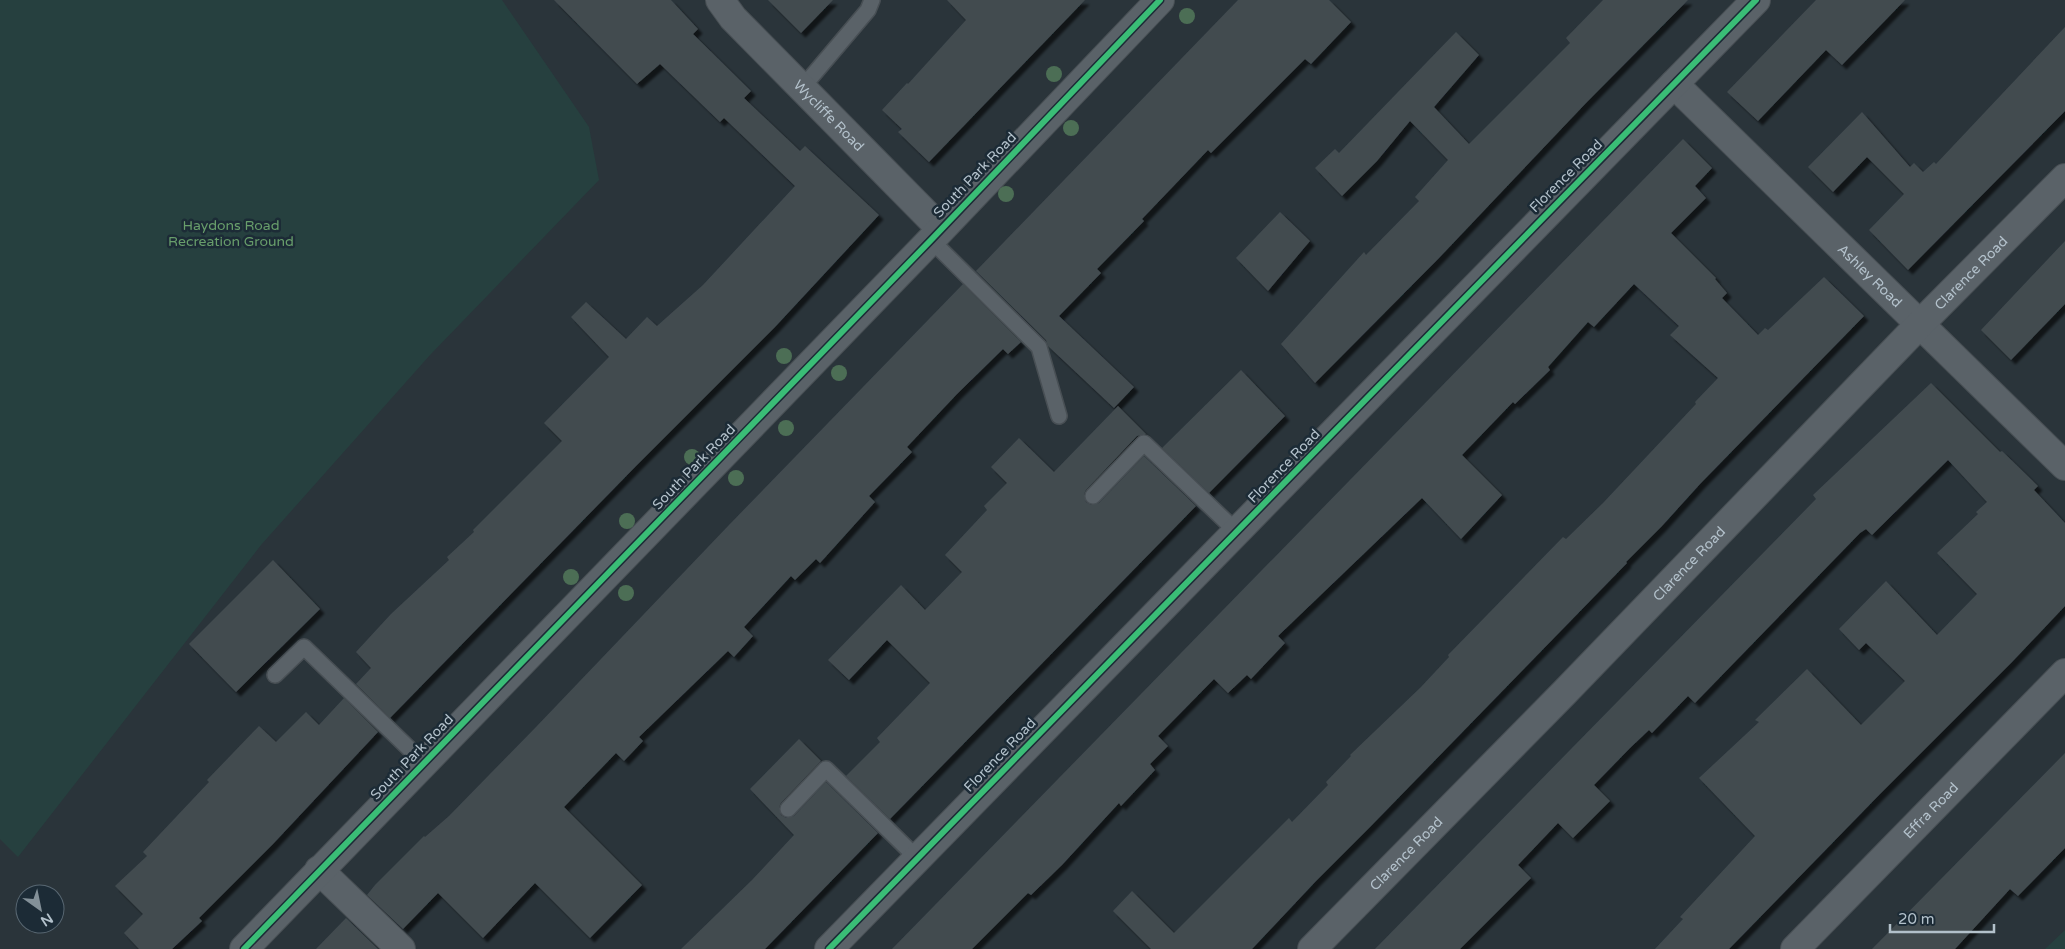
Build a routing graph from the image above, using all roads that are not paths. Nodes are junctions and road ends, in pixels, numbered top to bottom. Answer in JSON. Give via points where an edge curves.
{"nodes":[{"id":1,"x":720,"y":0,"type":"edge"},
{"id":2,"x":872,"y":0,"type":"edge"},
{"id":3,"x":1160,"y":0,"type":"edge"},
{"id":4,"x":1756,"y":0,"type":"edge"},
{"id":5,"x":1674,"y":84,"type":"junction"},
{"id":6,"x":802,"y":88,"type":"junction"},
{"id":7,"x":2065,"y":178,"type":"edge"},
{"id":8,"x":936,"y":234,"type":"junction"},
{"id":9,"x":1920,"y":324,"type":"junction"},
{"id":10,"x":1059,"y":416,"type":"dead end"},
{"id":11,"x":2065,"y":466,"type":"edge"},
{"id":12,"x":1093,"y":496,"type":"dead end"},
{"id":13,"x":1237,"y":532,"type":"junction"},
{"id":14,"x":2065,"y":673,"type":"edge"},
{"id":15,"x":275,"y":675,"type":"dead end"},
{"id":16,"x":424,"y":763,"type":"junction"},
{"id":17,"x":788,"y":809,"type":"dead end"},
{"id":18,"x":917,"y":858,"type":"junction"},
{"id":19,"x":319,"y":870,"type":"junction"},
{"id":20,"x":244,"y":949,"type":"edge"},
{"id":21,"x":401,"y":949,"type":"edge"},
{"id":22,"x":829,"y":949,"type":"edge"},
{"id":23,"x":1312,"y":949,"type":"edge"},
{"id":24,"x":1795,"y":949,"type":"edge"}],
"edges":[{"from":1,"to":6,"type":"street","name":"Wycliffe Road","via":[[733,18]]},
{"from":2,"to":6,"type":"lane","via":[[868,10]]},
{"from":3,"to":8,"type":"street","name":"South Park Road"},
{"from":4,"to":5,"type":"street","name":"Florence Road"},
{"from":5,"to":9,"type":"street","name":"Ashley Road"},
{"from":5,"to":13,"type":"street","name":"Florence Road"},
{"from":6,"to":8,"type":"street","name":"Wycliffe Road"},
{"from":7,"to":9,"type":"street","name":"Clarence Road"},
{"from":8,"to":10,"type":"lane","via":[[1039,347]]},
{"from":8,"to":16,"type":"street","name":"South Park Road"},
{"from":9,"to":11,"type":"street","name":"Ashley Road"},
{"from":9,"to":23,"type":"street","name":"Clarence Road"},
{"from":12,"to":13,"type":"lane","via":[[1144,442]]},
{"from":13,"to":18,"type":"street","name":"Florence Road"},
{"from":14,"to":24,"type":"street","name":"Effra Road"},
{"from":15,"to":16,"type":"lane","via":[[304,647]]},
{"from":16,"to":19,"type":"street","name":"South Park Road"},
{"from":17,"to":18,"type":"lane","via":[[826,769]]},
{"from":18,"to":22,"type":"street","name":"Florence Road"},
{"from":19,"to":20,"type":"street","name":"South Park Road"},
{"from":19,"to":21,"type":"street"}]}
